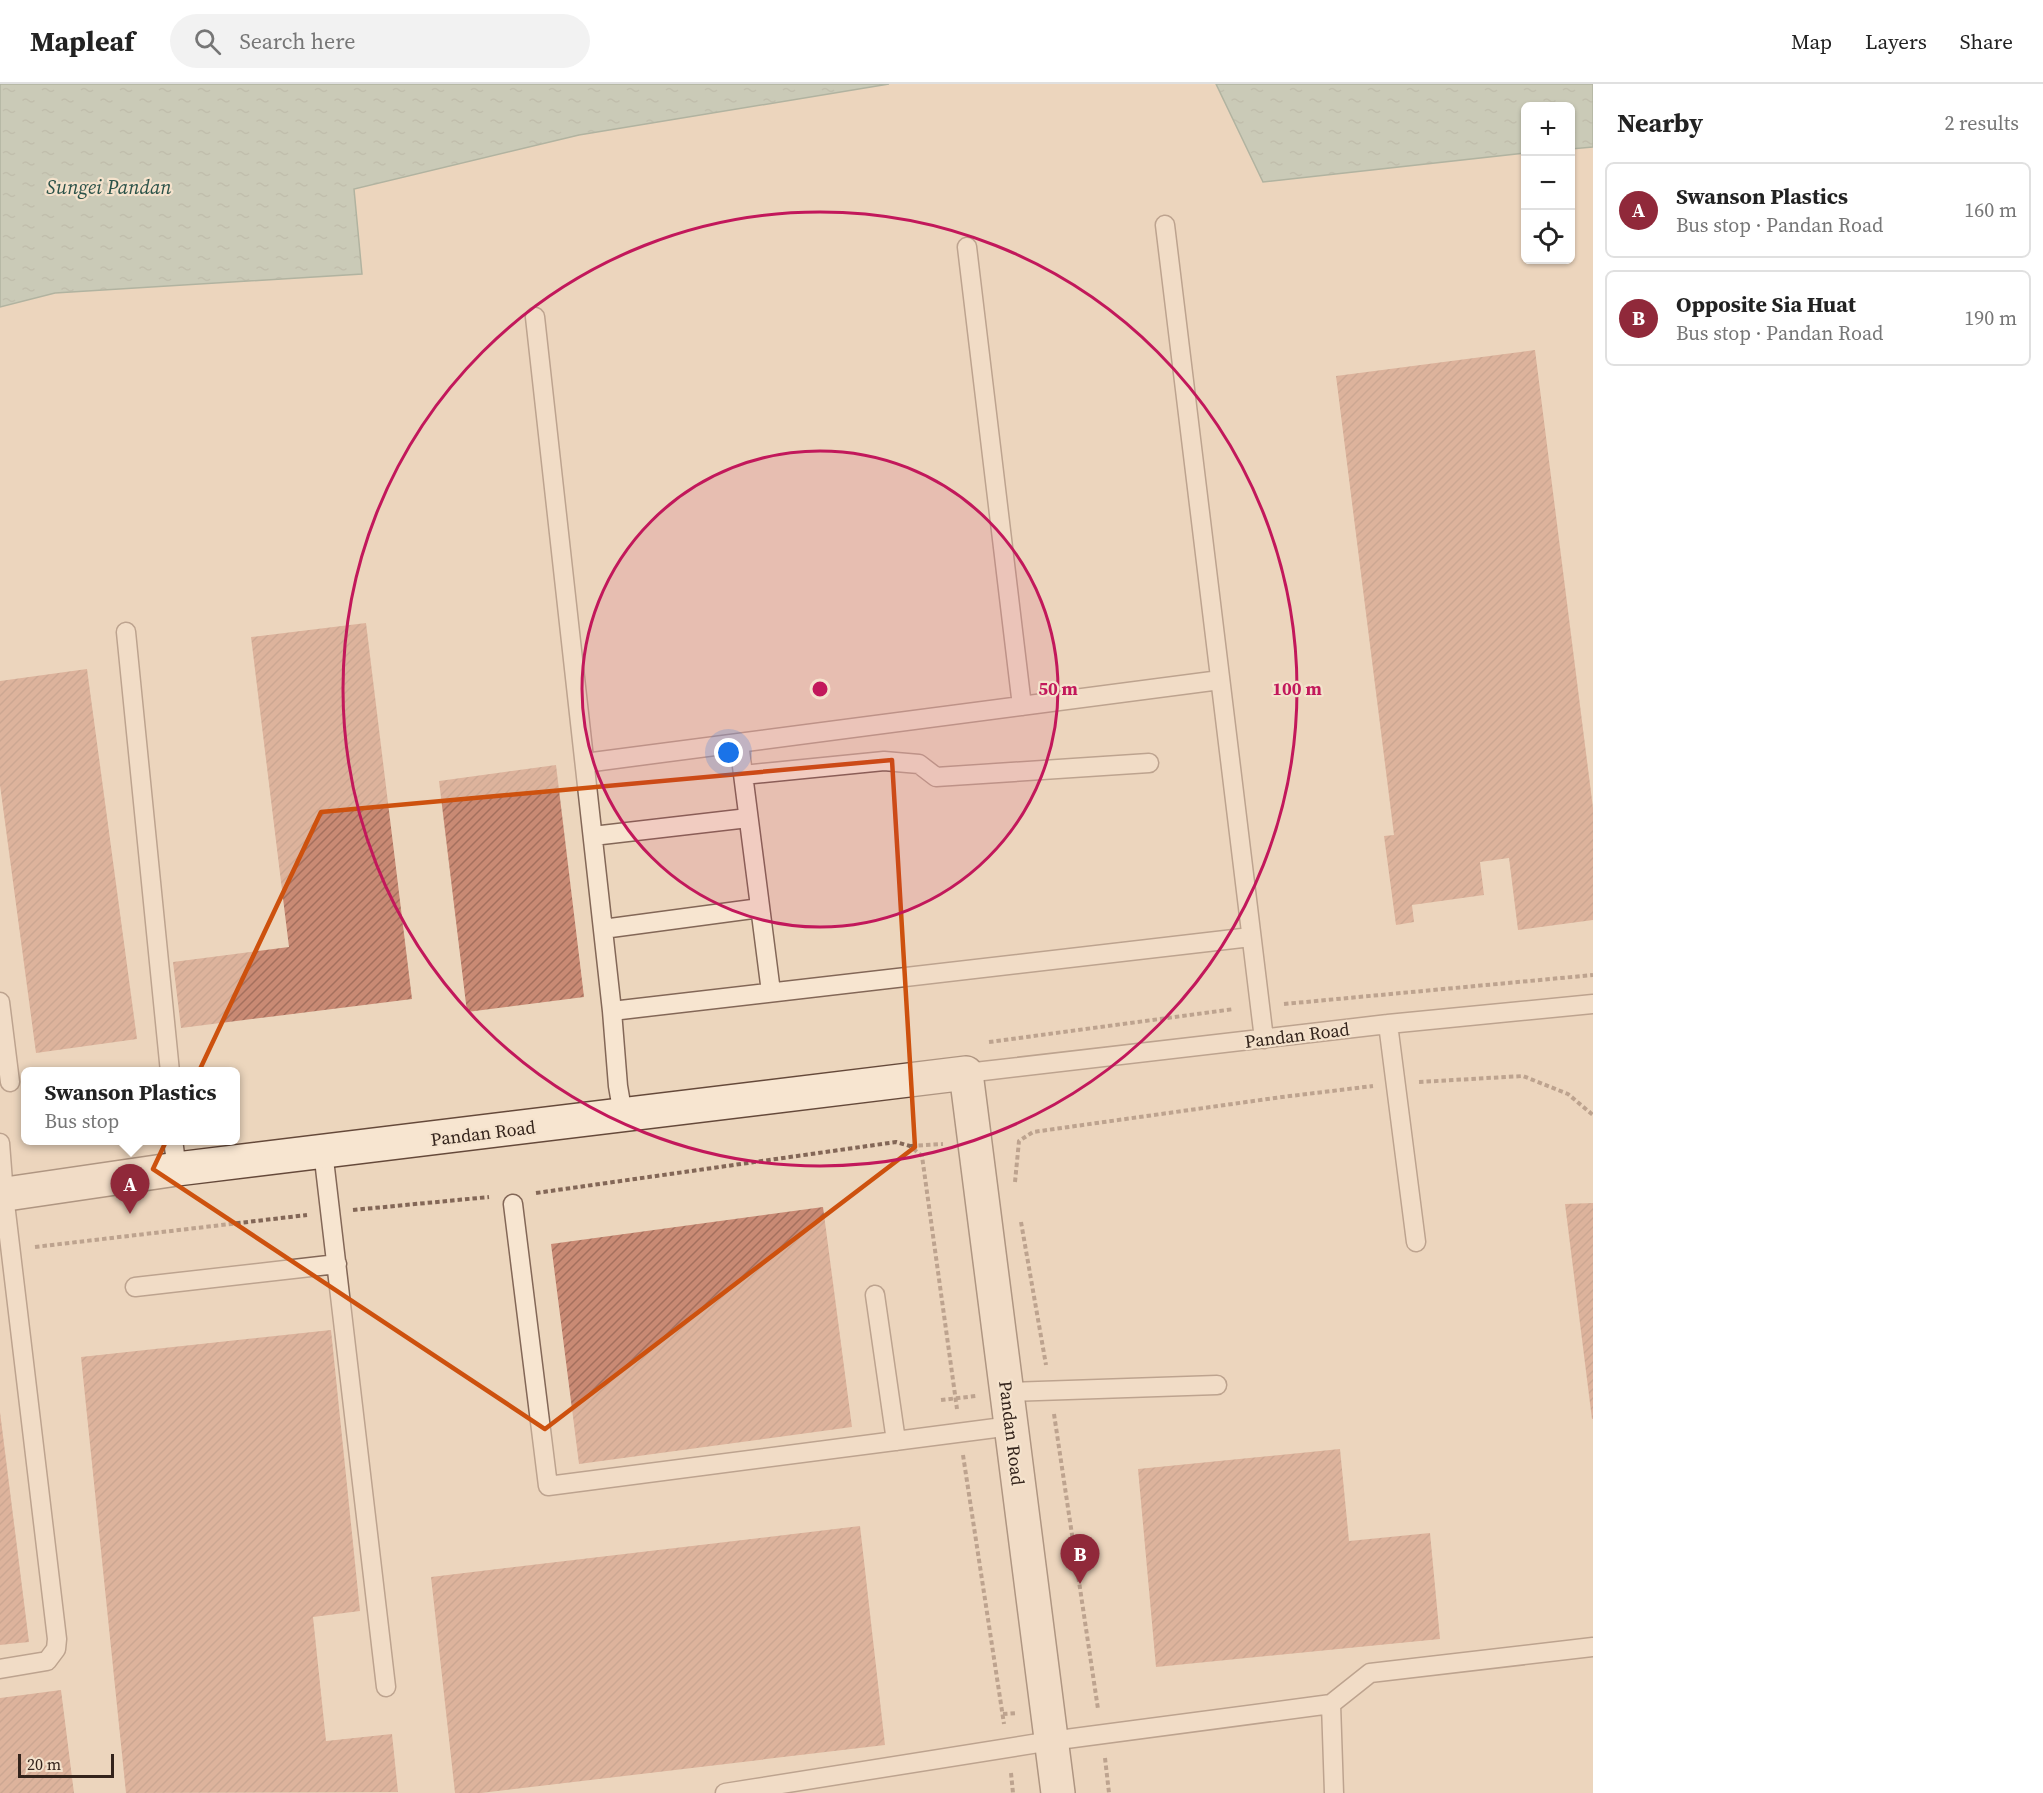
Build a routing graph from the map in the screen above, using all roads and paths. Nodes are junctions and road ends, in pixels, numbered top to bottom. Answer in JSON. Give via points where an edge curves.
{"nodes":[{"id":1,"x":1165,"y":225,"type":"dead end"},
{"id":2,"x":967,"y":247,"type":"dead end"},
{"id":3,"x":536,"y":317,"type":"dead end"},
{"id":4,"x":126,"y":632,"type":"dead end"},
{"id":5,"x":1220,"y":680,"type":"junction"},
{"id":6,"x":1022,"y":706,"type":"junction"},
{"id":7,"x":739,"y":743,"type":"junction"},
{"id":8,"x":585,"y":763,"type":"junction"},
{"id":9,"x":1149,"y":763,"type":"dead end"},
{"id":10,"x":743,"y":775,"type":"junction"},
{"id":11,"x":748,"y":818,"type":"junction"},
{"id":12,"x":593,"y":836,"type":"junction"},
{"id":13,"x":760,"y":908,"type":"junction"},
{"id":14,"x":603,"y":929,"type":"junction"},
{"id":15,"x":1251,"y":937,"type":"junction"},
{"id":16,"x":771,"y":992,"type":"junction"},
{"id":17,"x":0,"y":1002,"type":"edge"},
{"id":18,"x":1593,"y":1004,"type":"edge"},
{"id":19,"x":612,"y":1011,"type":"junction"},
{"id":20,"x":1388,"y":1024,"type":"junction"},
{"id":21,"x":1264,"y":1039,"type":"junction"},
{"id":22,"x":170,"y":1067,"type":"edge"},
{"id":23,"x":966,"y":1074,"type":"junction"},
{"id":24,"x":10,"y":1082,"type":"dead end"},
{"id":25,"x":1395,"y":1083,"type":"junction"},
{"id":26,"x":623,"y":1115,"type":"junction"},
{"id":27,"x":1593,"y":1115,"type":"edge"},
{"id":28,"x":0,"y":1143,"type":"edge"},
{"id":29,"x":323,"y":1151,"type":"junction"},
{"id":30,"x":175,"y":1155,"type":"edge"},
{"id":31,"x":1015,"y":1187,"type":"dead end"},
{"id":32,"x":2,"y":1195,"type":"edge"},
{"id":33,"x":493,"y":1197,"type":"dead end"},
{"id":34,"x":521,"y":1199,"type":"joint"},
{"id":35,"x":331,"y":1212,"type":"junction"},
{"id":36,"x":1021,"y":1221,"type":"dead end"},
{"id":37,"x":1416,"y":1242,"type":"dead end"},
{"id":38,"x":10,"y":1250,"type":"junction"},
{"id":39,"x":337,"y":1264,"type":"junction"},
{"id":40,"x":135,"y":1287,"type":"dead end"},
{"id":41,"x":875,"y":1295,"type":"dead end"},
{"id":42,"x":1046,"y":1369,"type":"dead end"},
{"id":43,"x":1217,"y":1385,"type":"dead end"},
{"id":44,"x":1007,"y":1392,"type":"junction"},
{"id":45,"x":1052,"y":1403,"type":"dead end"},
{"id":46,"x":1011,"y":1426,"type":"junction"},
{"id":47,"x":959,"y":1433,"type":"junction"},
{"id":48,"x":896,"y":1441,"type":"junction"},
{"id":49,"x":1593,"y":1647,"type":"edge"},
{"id":50,"x":0,"y":1669,"type":"edge"},
{"id":51,"x":386,"y":1687,"type":"dead end"},
{"id":52,"x":1331,"y":1704,"type":"junction"},
{"id":53,"x":1102,"y":1734,"type":"junction"},
{"id":54,"x":1052,"y":1741,"type":"junction"},
{"id":55,"x":1007,"y":1748,"type":"junction"},
{"id":56,"x":725,"y":1793,"type":"edge"},
{"id":57,"x":1013,"y":1793,"type":"edge"},
{"id":58,"x":1058,"y":1793,"type":"edge"},
{"id":59,"x":1109,"y":1793,"type":"edge"},
{"id":60,"x":1334,"y":1793,"type":"edge"}],
"edges":[{"from":1,"to":5,"type":"lane"},
{"from":2,"to":6,"type":"lane"},
{"from":3,"to":8,"type":"lane"},
{"from":4,"to":22,"type":"lane"},
{"from":5,"to":6,"type":"lane"},
{"from":5,"to":15,"type":"lane"},
{"from":6,"to":7,"type":"lane"},
{"from":7,"to":8,"type":"lane"},
{"from":7,"to":10,"type":"lane"},
{"from":8,"to":12,"type":"lane"},
{"from":9,"to":10,"type":"lane","via":[[936,777],[919,764],[884,761]]},
{"from":10,"to":11,"type":"lane"},
{"from":11,"to":12,"type":"lane"},
{"from":11,"to":13,"type":"lane"},
{"from":12,"to":14,"type":"lane"},
{"from":13,"to":14,"type":"lane"},
{"from":13,"to":16,"type":"lane"},
{"from":14,"to":19,"type":"lane"},
{"from":15,"to":16,"type":"lane"},
{"from":15,"to":21,"type":"lane"},
{"from":16,"to":19,"type":"lane"},
{"from":17,"to":24,"type":"lane"},
{"from":18,"to":20,"type":"lane","name":"Pandan Road"},
{"from":19,"to":26,"type":"lane"},
{"from":20,"to":21,"type":"lane","name":"Pandan Road"},
{"from":20,"to":25,"type":"lane"},
{"from":21,"to":23,"type":"lane","name":"Pandan Road"},
{"from":23,"to":26,"type":"street","name":"Pandan Road"},
{"from":23,"to":44,"type":"street","name":"Pandan Road"},
{"from":25,"to":27,"type":"path","via":[[1523,1076],[1568,1094]]},
{"from":25,"to":31,"type":"path","via":[[1033,1132],[1019,1141]]},
{"from":25,"to":37,"type":"lane"},
{"from":26,"to":29,"type":"street","name":"Pandan Road"},
{"from":28,"to":32,"type":"lane"},
{"from":29,"to":30,"type":"street","name":"Pandan Road"},
{"from":29,"to":35,"type":"lane"},
{"from":30,"to":32,"type":"street","name":"Pandan Road"},
{"from":32,"to":38,"type":"lane"},
{"from":33,"to":35,"type":"path"},
{"from":34,"to":47,"type":"path","via":[[896,1142],[910,1146],[922,1156]]},
{"from":34,"to":48,"type":"lane","via":[[548,1486]]},
{"from":35,"to":38,"type":"path"},
{"from":35,"to":39,"type":"lane"},
{"from":36,"to":42,"type":"path"},
{"from":38,"to":50,"type":"lane","via":[[57,1639],[56,1649],[46,1661]]},
{"from":39,"to":40,"type":"lane"},
{"from":39,"to":51,"type":"lane"},
{"from":41,"to":48,"type":"lane"},
{"from":43,"to":44,"type":"lane"},
{"from":44,"to":46,"type":"street","name":"Pandan Road"},
{"from":45,"to":53,"type":"path"},
{"from":46,"to":47,"type":"lane"},
{"from":46,"to":54,"type":"street","name":"Pandan Road"},
{"from":47,"to":48,"type":"lane"},
{"from":47,"to":55,"type":"path"},
{"from":49,"to":52,"type":"lane","via":[[1370,1673]]},
{"from":52,"to":53,"type":"lane"},
{"from":52,"to":60,"type":"lane"},
{"from":53,"to":54,"type":"lane"},
{"from":53,"to":59,"type":"path"},
{"from":54,"to":55,"type":"lane"},
{"from":54,"to":58,"type":"street","name":"Pandan Road"},
{"from":55,"to":56,"type":"lane"},
{"from":55,"to":57,"type":"path"}]}
